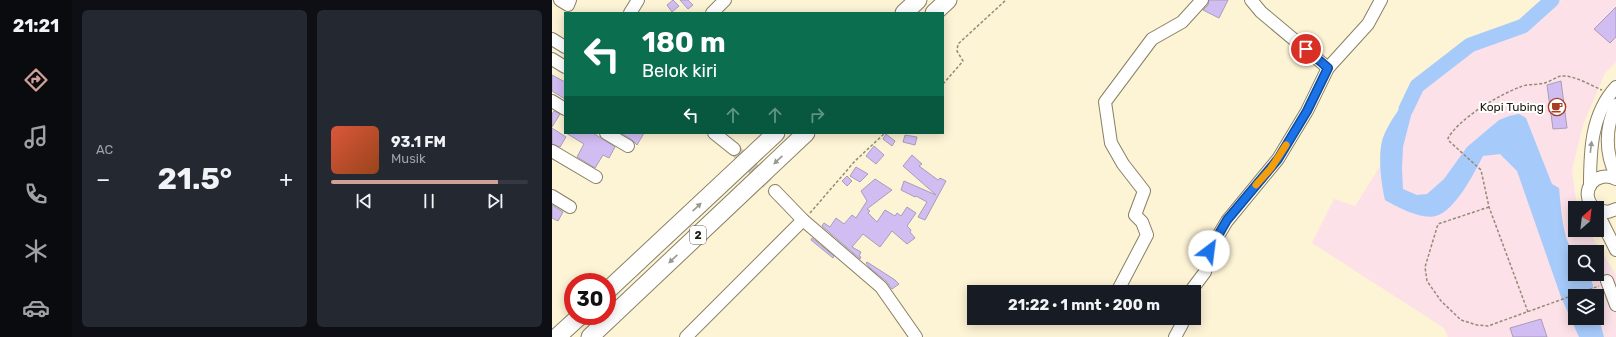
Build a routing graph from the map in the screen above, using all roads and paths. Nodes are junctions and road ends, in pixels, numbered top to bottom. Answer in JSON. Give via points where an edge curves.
{"nodes":[{"id":1,"x":560,"y":0,"type":"edge"},
{"id":2,"x":570,"y":0,"type":"edge"},
{"id":3,"x":638,"y":0,"type":"edge"},
{"id":4,"x":726,"y":0,"type":"edge"},
{"id":5,"x":918,"y":0,"type":"edge"},
{"id":6,"x":948,"y":0,"type":"edge"},
{"id":7,"x":1006,"y":0,"type":"edge"},
{"id":8,"x":1202,"y":0,"type":"edge"},
{"id":9,"x":1251,"y":0,"type":"edge"},
{"id":10,"x":1381,"y":0,"type":"edge"},
{"id":11,"x":631,"y":12,"type":"edge"},
{"id":12,"x":713,"y":12,"type":"edge"},
{"id":13,"x":905,"y":12,"type":"edge"},
{"id":14,"x":935,"y":12,"type":"edge"},
{"id":15,"x":552,"y":39,"type":"edge"},
{"id":16,"x":564,"y":46,"type":"edge"},
{"id":17,"x":552,"y":59,"type":"edge"},
{"id":18,"x":564,"y":66,"type":"edge"},
{"id":19,"x":1328,"y":68,"type":"junction"},
{"id":20,"x":944,"y":83,"type":"edge"},
{"id":21,"x":1613,"y":90,"type":"edge"},
{"id":22,"x":552,"y":101,"type":"edge"},
{"id":23,"x":1616,"y":105,"type":"edge"},
{"id":24,"x":564,"y":108,"type":"edge"},
{"id":25,"x":608,"y":134,"type":"edge"},
{"id":26,"x":715,"y":134,"type":"edge"},
{"id":27,"x":775,"y":134,"type":"edge"},
{"id":28,"x":805,"y":134,"type":"edge"},
{"id":29,"x":884,"y":134,"type":"edge"},
{"id":30,"x":628,"y":146,"type":"dead end"},
{"id":31,"x":734,"y":148,"type":"tunnel mouth"},
{"id":32,"x":553,"y":154,"type":"edge"},
{"id":33,"x":1616,"y":175,"type":"edge"},
{"id":34,"x":596,"y":177,"type":"dead end"},
{"id":35,"x":1616,"y":179,"type":"edge"},
{"id":36,"x":1590,"y":186,"type":"junction"},
{"id":37,"x":775,"y":191,"type":"tunnel mouth"},
{"id":38,"x":552,"y":196,"type":"edge"},
{"id":39,"x":1590,"y":201,"type":"edge"},
{"id":40,"x":570,"y":207,"type":"dead end"},
{"id":41,"x":1489,"y":207,"type":"junction"},
{"id":42,"x":1616,"y":210,"type":"edge"},
{"id":43,"x":1604,"y":212,"type":"edge"},
{"id":44,"x":803,"y":220,"type":"junction"},
{"id":45,"x":1604,"y":223,"type":"edge"},
{"id":46,"x":1613,"y":238,"type":"edge"},
{"id":47,"x":1616,"y":250,"type":"edge"},
{"id":48,"x":1607,"y":281,"type":"dead end"},
{"id":49,"x":616,"y":283,"type":"edge"},
{"id":50,"x":1121,"y":285,"type":"edge"},
{"id":51,"x":1195,"y":285,"type":"edge"},
{"id":52,"x":1595,"y":288,"type":"dead end"},
{"id":53,"x":1616,"y":305,"type":"edge"},
{"id":54,"x":1528,"y":312,"type":"junction"},
{"id":55,"x":570,"y":325,"type":"edge"},
{"id":56,"x":1181,"y":325,"type":"edge"},
{"id":57,"x":559,"y":335,"type":"edge"},
{"id":58,"x":590,"y":337,"type":"edge"},
{"id":59,"x":686,"y":337,"type":"edge"},
{"id":60,"x":916,"y":337,"type":"edge"},
{"id":61,"x":1175,"y":337,"type":"edge"}],
"edges":[{"from":1,"to":2,"type":"street","via":[[568,5]]},
{"from":3,"to":11,"type":"street"},
{"from":4,"to":12,"type":"street"},
{"from":5,"to":13,"type":"highway"},
{"from":6,"to":14,"type":"highway"},
{"from":7,"to":20,"type":"path","via":[[958,44],[957,51],[963,61]]},
{"from":8,"to":50,"type":"street","via":[[1182,22],[1152,39],[1105,102],[1111,143],[1123,164],[1144,191],[1135,215],[1142,222],[1147,235]]},
{"from":9,"to":19,"type":"street","via":[[1261,12]]},
{"from":10,"to":19,"type":"street","via":[[1368,24]]},
{"from":15,"to":16,"type":"street"},
{"from":17,"to":18,"type":"street"},
{"from":19,"to":51,"type":"street","via":[[1307,111],[1278,159],[1227,220],[1209,251],[1205,272]]},
{"from":36,"to":21,"type":"street","one_way":true,"via":[[1593,130]]},
{"from":21,"to":41,"type":"path","via":[[1560,76],[1535,86],[1521,86],[1484,104],[1451,134],[1449,141],[1479,167]]},
{"from":22,"to":24,"type":"street"},
{"from":23,"to":33,"type":"street","via":[[1607,136],[1608,154]]},
{"from":25,"to":30,"type":"street"},
{"from":26,"to":31,"type":"street"},
{"from":49,"to":27,"type":"highway","number":"2","one_way":true},
{"from":28,"to":58,"type":"highway","number":"2","one_way":true},
{"from":29,"to":44,"type":"path","via":[[855,161]]},
{"from":32,"to":34,"type":"street"},
{"from":35,"to":36,"type":"street","via":[[1608,176],[1599,177]]},
{"from":36,"to":39,"type":"street"},
{"from":37,"to":44,"type":"street"},
{"from":38,"to":40,"type":"street"},
{"from":41,"to":54,"type":"path"},
{"from":41,"to":54,"type":"path","via":[[1438,224],[1425,267],[1427,281],[1441,301],[1461,320],[1477,325],[1488,326]]},
{"from":42,"to":43,"type":"street"},
{"from":44,"to":59,"type":"street"},
{"from":44,"to":60,"type":"street","via":[[880,287]]},
{"from":45,"to":46,"type":"street"},
{"from":46,"to":47,"type":"street"},
{"from":48,"to":53,"type":"street"},
{"from":52,"to":54,"type":"path"},
{"from":55,"to":57,"type":"highway"},
{"from":56,"to":61,"type":"street"}]}
